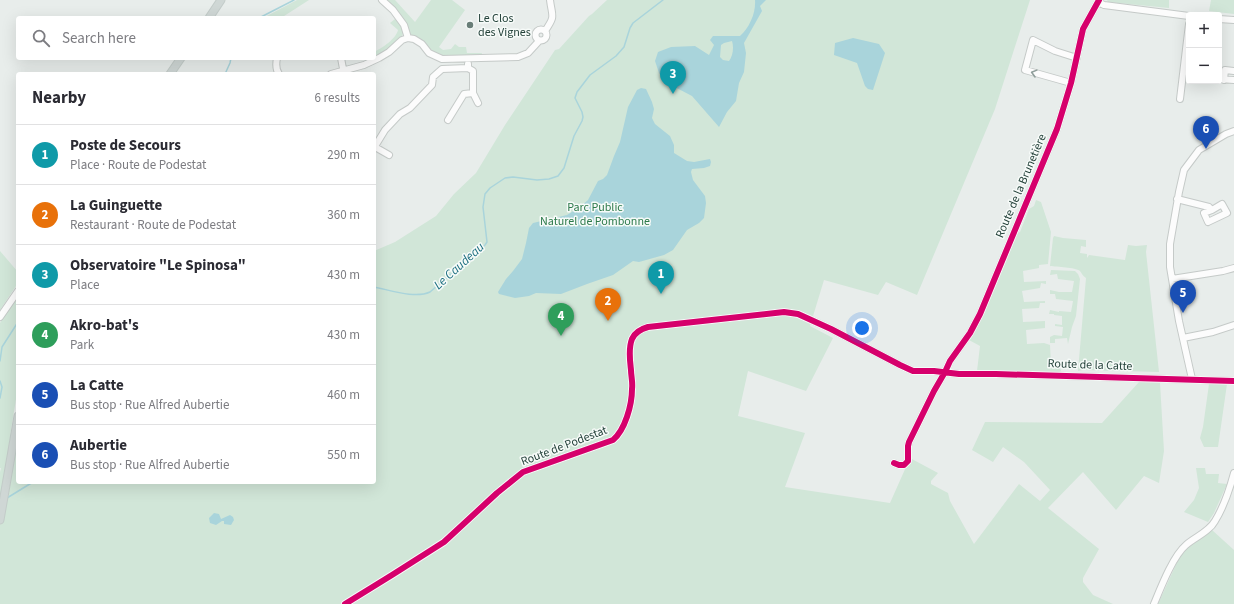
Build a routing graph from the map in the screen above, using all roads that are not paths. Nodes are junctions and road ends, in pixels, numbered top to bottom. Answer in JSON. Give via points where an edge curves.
{"nodes":[{"id":1,"x":221,"y":0,"type":"edge"},
{"id":2,"x":382,"y":0,"type":"edge"},
{"id":3,"x":550,"y":0,"type":"edge"},
{"id":4,"x":1099,"y":1,"type":"edge"},
{"id":5,"x":210,"y":16,"type":"edge"},
{"id":6,"x":1186,"y":16,"type":"edge"},
{"id":7,"x":1222,"y":19,"type":"edge"},
{"id":8,"x":1234,"y":20,"type":"edge"},
{"id":9,"x":408,"y":38,"type":"junction"},
{"id":10,"x":468,"y":58,"type":"junction"},
{"id":11,"x":1077,"y":58,"type":"junction"},
{"id":12,"x":376,"y":59,"type":"edge"},
{"id":13,"x":180,"y":60,"type":"edge"},
{"id":14,"x":276,"y":60,"type":"edge"},
{"id":15,"x":341,"y":60,"type":"edge"},
{"id":16,"x":375,"y":60,"type":"edge"},
{"id":17,"x":468,"y":68,"type":"junction"},
{"id":18,"x":1234,"y":71,"type":"edge"},
{"id":19,"x":171,"y":72,"type":"edge"},
{"id":20,"x":278,"y":72,"type":"edge"},
{"id":21,"x":344,"y":72,"type":"edge"},
{"id":22,"x":1186,"y":76,"type":"edge"},
{"id":23,"x":1222,"y":79,"type":"edge"},
{"id":24,"x":1234,"y":80,"type":"edge"},
{"id":25,"x":1071,"y":83,"type":"junction"},
{"id":26,"x":473,"y":93,"type":"junction"},
{"id":27,"x":1180,"y":99,"type":"dead end"},
{"id":28,"x":478,"y":103,"type":"dead end"},
{"id":29,"x":448,"y":120,"type":"dead end"},
{"id":30,"x":1234,"y":131,"type":"edge"},
{"id":31,"x":376,"y":144,"type":"edge"},
{"id":32,"x":376,"y":148,"type":"edge"},
{"id":33,"x":389,"y":155,"type":"dead end"},
{"id":34,"x":1177,"y":200,"type":"junction"},
{"id":35,"x":1212,"y":210,"type":"dead end"},
{"id":36,"x":1234,"y":268,"type":"edge"},
{"id":37,"x":1172,"y":279,"type":"junction"},
{"id":38,"x":16,"y":294,"type":"edge"},
{"id":39,"x":0,"y":317,"type":"edge"},
{"id":40,"x":1234,"y":325,"type":"edge"},
{"id":41,"x":1183,"y":338,"type":"junction"},
{"id":42,"x":945,"y":372,"type":"junction"},
{"id":43,"x":1192,"y":379,"type":"junction"},
{"id":44,"x":1234,"y":380,"type":"edge"},
{"id":45,"x":16,"y":428,"type":"edge"},
{"id":46,"x":894,"y":462,"type":"dead end"},
{"id":47,"x":1234,"y":473,"type":"edge"},
{"id":48,"x":0,"y":520,"type":"edge"},
{"id":49,"x":344,"y":604,"type":"edge"},
{"id":50,"x":1154,"y":604,"type":"edge"}],
"edges":[{"from":1,"to":5,"type":"main road"},
{"from":2,"to":9,"type":"street","via":[[404,25]]},
{"from":3,"to":10,"type":"street","via":[[554,18],[545,31],[537,31],[535,36],[539,41],[528,52],[518,57]]},
{"from":4,"to":6,"type":"street","via":[[1104,5]]},
{"from":4,"to":11,"type":"street","name":"Route de la Brunetière","via":[[1083,29]]},
{"from":7,"to":8,"type":"street"},
{"from":9,"to":10,"type":"street","via":[[414,39],[429,53],[442,59]]},
{"from":9,"to":12,"type":"street"},
{"from":10,"to":17,"type":"street"},
{"from":11,"to":25,"type":"street","name":"Route de la Brunetière"},
{"from":25,"to":11,"type":"street","one_way":true,"via":[[1025,70],[1033,40]]},
{"from":13,"to":19,"type":"main road"},
{"from":14,"to":20,"type":"street"},
{"from":15,"to":21,"type":"street"},
{"from":16,"to":21,"type":"street"},
{"from":17,"to":26,"type":"street","via":[[473,71]]},
{"from":17,"to":31,"type":"street","via":[[442,69],[433,77],[432,85],[410,108],[400,114]]},
{"from":18,"to":23,"type":"street","via":[[1225,70]]},
{"from":22,"to":27,"type":"street"},
{"from":23,"to":24,"type":"street"},
{"from":25,"to":42,"type":"street","name":"Route de la Brunetière","via":[[1057,129],[980,314]]},
{"from":26,"to":28,"type":"street"},
{"from":26,"to":29,"type":"street","via":[[464,94]]},
{"from":30,"to":34,"type":"street","via":[[1200,150],[1184,170]]},
{"from":32,"to":33,"type":"street"},
{"from":34,"to":35,"type":"street","via":[[1210,207]]},
{"from":34,"to":37,"type":"street","via":[[1170,244]]},
{"from":36,"to":37,"type":"street"},
{"from":37,"to":41,"type":"street"},
{"from":38,"to":39,"type":"street"},
{"from":40,"to":41,"type":"street"},
{"from":41,"to":43,"type":"street"},
{"from":42,"to":43,"type":"street","name":"Route de la Catte"},
{"from":42,"to":46,"type":"street","name":"Route de la Brunetière","via":[[909,442],[908,461],[904,465]]},
{"from":42,"to":49,"type":"street","name":"Route de Podestat","via":[[913,371],[798,314],[784,312],[648,326],[637,332],[631,343],[631,399],[618,436],[523,472],[444,542]]},
{"from":43,"to":44,"type":"street","name":"Route de la Catte"},
{"from":45,"to":48,"type":"main road"},
{"from":47,"to":50,"type":"street","via":[[1214,522],[1187,544],[1177,556]]}]}
